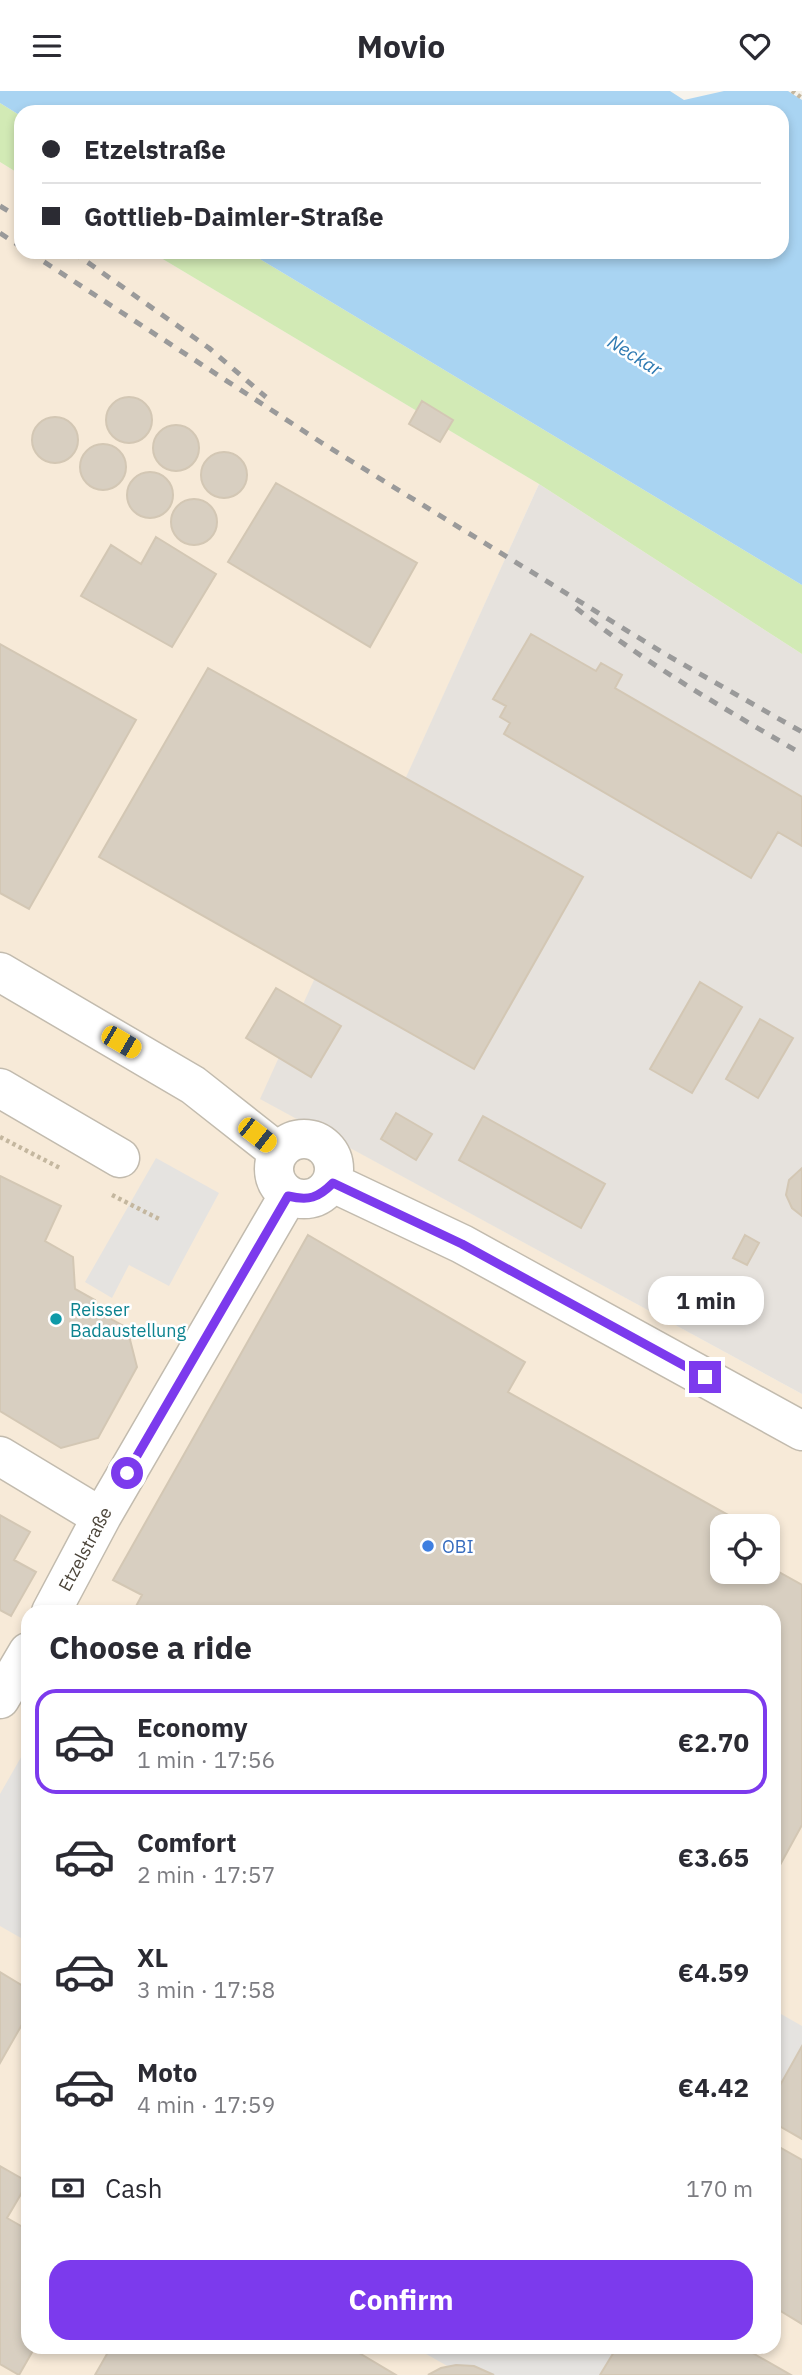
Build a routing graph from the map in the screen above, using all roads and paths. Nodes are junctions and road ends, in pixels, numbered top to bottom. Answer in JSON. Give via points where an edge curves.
{"nodes":[{"id":1,"x":792,"y":91,"type":"edge"},
{"id":2,"x":802,"y":97,"type":"edge"},
{"id":3,"x":0,"y":972,"type":"edge"},
{"id":4,"x":0,"y":1088,"type":"edge"},
{"id":5,"x":278,"y":1152,"type":"junction"},
{"id":6,"x":120,"y":1158,"type":"dead end"},
{"id":7,"x":333,"y":1183,"type":"junction"},
{"id":8,"x":288,"y":1196,"type":"junction"},
{"id":9,"x":802,"y":1431,"type":"edge"},
{"id":10,"x":0,"y":1456,"type":"edge"},
{"id":11,"x":101,"y":1517,"type":"junction"},
{"id":12,"x":55,"y":1605,"type":"edge"},
{"id":13,"x":21,"y":1664,"type":"edge"},
{"id":14,"x":0,"y":1699,"type":"edge"}],
"edges":[{"from":1,"to":2,"type":"path"},
{"from":3,"to":5,"type":"street","via":[[193,1085]]},
{"from":4,"to":6,"type":"street"},
{"from":5,"to":7,"type":"street","via":[[297,1138],[320,1142],[334,1160]]},
{"from":5,"to":8,"type":"street","via":[[273,1168],[277,1184]]},
{"from":7,"to":8,"type":"street","via":[[321,1195],[305,1200]]},
{"from":7,"to":9,"type":"street","via":[[462,1244]]},
{"from":8,"to":11,"type":"street","name":"Etzelstraße"},
{"from":10,"to":11,"type":"street"},
{"from":11,"to":12,"type":"street","name":"Etzelstraße"},
{"from":13,"to":14,"type":"street"}]}
